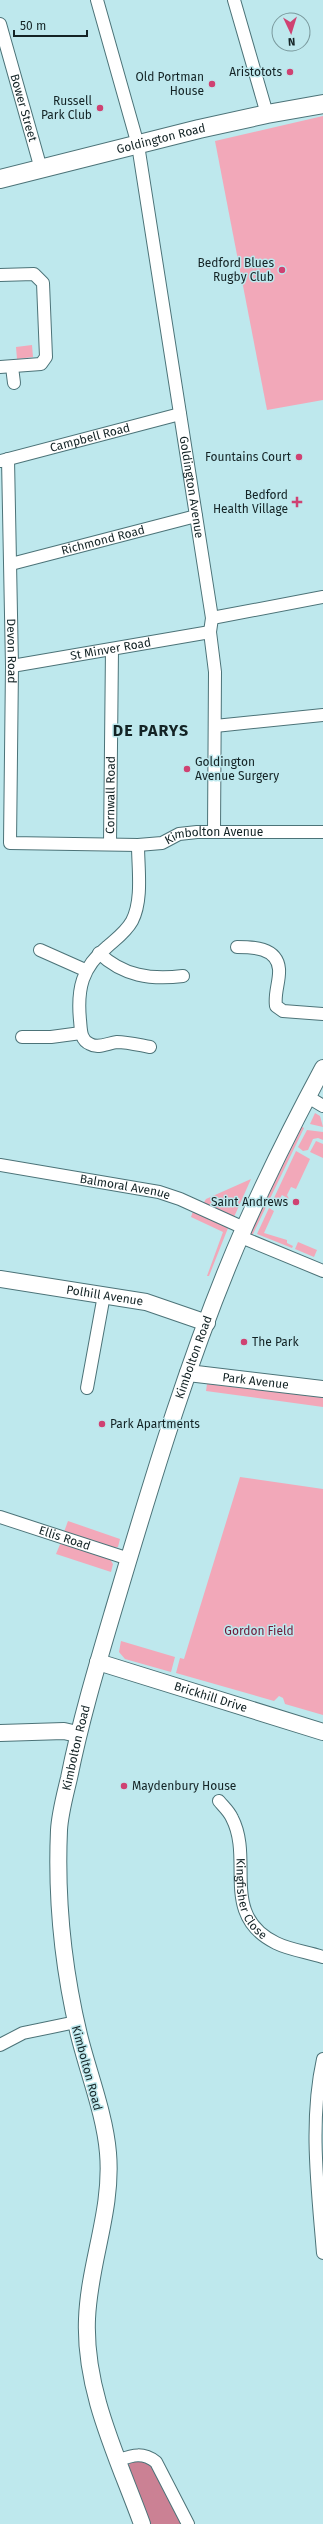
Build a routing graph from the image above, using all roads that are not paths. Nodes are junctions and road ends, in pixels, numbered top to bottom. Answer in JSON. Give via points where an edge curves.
{"nodes":[{"id":1,"x":97,"y":0,"type":"edge"},
{"id":2,"x":234,"y":0,"type":"edge"},
{"id":3,"x":0,"y":24,"type":"edge"},
{"id":4,"x":323,"y":104,"type":"edge"},
{"id":5,"x":267,"y":114,"type":"junction"},
{"id":6,"x":138,"y":145,"type":"junction"},
{"id":7,"x":41,"y":169,"type":"junction"},
{"id":8,"x":0,"y":179,"type":"edge"},
{"id":9,"x":0,"y":275,"type":"edge"},
{"id":10,"x":0,"y":367,"type":"edge"},
{"id":11,"x":12,"y":367,"type":"junction"},
{"id":12,"x":14,"y":383,"type":"dead end"},
{"id":13,"x":180,"y":414,"type":"junction"},
{"id":14,"x":4,"y":460,"type":"edge"},
{"id":15,"x":196,"y":516,"type":"junction"},
{"id":16,"x":11,"y":564,"type":"junction"},
{"id":17,"x":323,"y":597,"type":"edge"},
{"id":18,"x":212,"y":618,"type":"junction"},
{"id":19,"x":210,"y":632,"type":"junction"},
{"id":20,"x":6,"y":637,"type":"edge"},
{"id":21,"x":112,"y":649,"type":"junction"},
{"id":22,"x":12,"y":666,"type":"junction"},
{"id":23,"x":323,"y":715,"type":"edge"},
{"id":24,"x":214,"y":726,"type":"junction"},
{"id":25,"x":214,"y":832,"type":"junction"},
{"id":26,"x":323,"y":832,"type":"edge"},
{"id":27,"x":10,"y":843,"type":"joint"},
{"id":28,"x":110,"y":844,"type":"junction"},
{"id":29,"x":138,"y":845,"type":"junction"},
{"id":30,"x":237,"y":946,"type":"dead end"},
{"id":31,"x":40,"y":950,"type":"dead end"},
{"id":32,"x":99,"y":953,"type":"junction"},
{"id":33,"x":85,"y":970,"type":"junction"},
{"id":34,"x":183,"y":976,"type":"dead end"},
{"id":35,"x":323,"y":1014,"type":"edge"},
{"id":36,"x":81,"y":1033,"type":"junction"},
{"id":37,"x":22,"y":1037,"type":"dead end"},
{"id":38,"x":150,"y":1047,"type":"dead end"},
{"id":39,"x":323,"y":1068,"type":"edge"},
{"id":40,"x":308,"y":1097,"type":"junction"},
{"id":41,"x":323,"y":1106,"type":"edge"},
{"id":42,"x":0,"y":1165,"type":"edge"},
{"id":43,"x":242,"y":1233,"type":"junction"},
{"id":44,"x":323,"y":1271,"type":"edge"},
{"id":45,"x":0,"y":1279,"type":"edge"},
{"id":46,"x":104,"y":1295,"type":"junction"},
{"id":47,"x":207,"y":1323,"type":"junction"},
{"id":48,"x":188,"y":1373,"type":"junction"},
{"id":49,"x":88,"y":1388,"type":"dead end"},
{"id":50,"x":323,"y":1390,"type":"edge"},
{"id":51,"x":0,"y":1517,"type":"edge"},
{"id":52,"x":129,"y":1559,"type":"junction"},
{"id":53,"x":98,"y":1662,"type":"junction"},
{"id":54,"x":323,"y":1732,"type":"edge"},
{"id":55,"x":0,"y":1733,"type":"edge"},
{"id":56,"x":77,"y":1734,"type":"junction"},
{"id":57,"x":219,"y":1801,"type":"dead end"},
{"id":58,"x":323,"y":1957,"type":"edge"},
{"id":59,"x":76,"y":2022,"type":"junction"},
{"id":60,"x":0,"y":2045,"type":"edge"},
{"id":61,"x":323,"y":2059,"type":"edge"},
{"id":62,"x":323,"y":2253,"type":"edge"},
{"id":63,"x":118,"y":2460,"type":"junction"},
{"id":64,"x":142,"y":2524,"type":"edge"},
{"id":65,"x":188,"y":2524,"type":"edge"}],
"edges":[{"from":1,"to":6,"type":"street","name":"Goldington Avenue"},
{"from":2,"to":5,"type":"street"},
{"from":3,"to":7,"type":"street","name":"Bower Street"},
{"from":4,"to":5,"type":"main road","name":"Goldington Road"},
{"from":5,"to":6,"type":"main road","name":"Goldington Road"},
{"from":6,"to":7,"type":"main road","name":"Goldington Road"},
{"from":6,"to":13,"type":"street","name":"Goldington Avenue"},
{"from":7,"to":8,"type":"main road","name":"Goldington Road"},
{"from":9,"to":11,"type":"street","via":[[34,274],[42,283],[46,357],[41,364]]},
{"from":10,"to":11,"type":"street"},
{"from":11,"to":12,"type":"street"},
{"from":13,"to":14,"type":"street","name":"Campbell Road"},
{"from":13,"to":15,"type":"street","name":"Goldington Avenue"},
{"from":14,"to":16,"type":"street","name":"Devon Road"},
{"from":15,"to":16,"type":"street","name":"Richmond Road"},
{"from":15,"to":18,"type":"street","name":"Goldington Avenue"},
{"from":16,"to":20,"type":"street","name":"Devon Road"},
{"from":17,"to":18,"type":"street"},
{"from":18,"to":19,"type":"street","name":"Goldington Avenue"},
{"from":19,"to":21,"type":"street","name":"St Minver Road"},
{"from":19,"to":24,"type":"street","name":"Goldington Avenue","via":[[215,672]]},
{"from":20,"to":22,"type":"street","name":"Devon Road"},
{"from":21,"to":22,"type":"street","name":"St Minver Road"},
{"from":21,"to":28,"type":"street","name":"Cornwall Road"},
{"from":22,"to":27,"type":"street","name":"Devon Road"},
{"from":23,"to":24,"type":"street"},
{"from":24,"to":25,"type":"street","name":"Goldington Avenue"},
{"from":25,"to":26,"type":"street","name":"Kimbolton Avenue"},
{"from":25,"to":29,"type":"street","name":"Kimbolton Avenue","via":[[179,834],[162,843]]},
{"from":27,"to":28,"type":"street","name":"Kimbolton Avenue"},
{"from":28,"to":29,"type":"street","name":"Kimbolton Avenue"},
{"from":29,"to":32,"type":"street","via":[[138,891],[133,920],[125,933]]},
{"from":30,"to":35,"type":"street","via":[[267,951],[276,959],[279,968],[274,997],[276,1006],[283,1012]]},
{"from":31,"to":33,"type":"street"},
{"from":32,"to":33,"type":"street"},
{"from":32,"to":34,"type":"street","via":[[111,965],[128,973],[152,978]]},
{"from":33,"to":36,"type":"street","via":[[80,991]]},
{"from":36,"to":37,"type":"street"},
{"from":36,"to":38,"type":"street","via":[[90,1045],[100,1046],[117,1042]]},
{"from":39,"to":40,"type":"main road","name":"Kimbolton Road"},
{"from":40,"to":41,"type":"street"},
{"from":40,"to":43,"type":"main road","name":"Kimbolton Road"},
{"from":42,"to":43,"type":"street","name":"Balmoral Avenue","via":[[159,1192],[180,1199]]},
{"from":43,"to":44,"type":"street","name":"Balmoral Avenue"},
{"from":43,"to":47,"type":"main road","name":"Kimbolton Road"},
{"from":45,"to":46,"type":"main road","name":"Polhill Avenue"},
{"from":46,"to":47,"type":"main road","name":"Polhill Avenue","via":[[146,1302]]},
{"from":46,"to":49,"type":"street"},
{"from":47,"to":48,"type":"main road","name":"Kimbolton Road"},
{"from":48,"to":50,"type":"main road","name":"Park Avenue"},
{"from":48,"to":52,"type":"main road","name":"Kimbolton Road"},
{"from":51,"to":52,"type":"street","name":"Ellis Road"},
{"from":52,"to":53,"type":"main road","name":"Kimbolton Road"},
{"from":53,"to":54,"type":"main road","name":"Brickhill Drive"},
{"from":53,"to":56,"type":"main road","name":"Kimbolton Road"},
{"from":55,"to":56,"type":"main road","via":[[64,1731]]},
{"from":56,"to":59,"type":"main road","name":"Kimbolton Road","via":[[59,1827],[62,1940]]},
{"from":57,"to":58,"type":"street","name":"Kingfisher Close","via":[[232,1818],[237,1831],[245,1914],[263,1935],[277,1944]]},
{"from":59,"to":60,"type":"street","via":[[23,2034]]},
{"from":59,"to":63,"type":"main road","name":"Kimbolton Road","via":[[108,2147],[110,2174],[107,2206],[88,2308],[88,2341],[98,2401]]},
{"from":61,"to":62,"type":"street","via":[[318,2082],[316,2154]]},
{"from":63,"to":64,"type":"main road","name":"Kimbolton Road"},
{"from":63,"to":65,"type":"street","via":[[136,2454],[149,2457],[156,2462]]}]}
